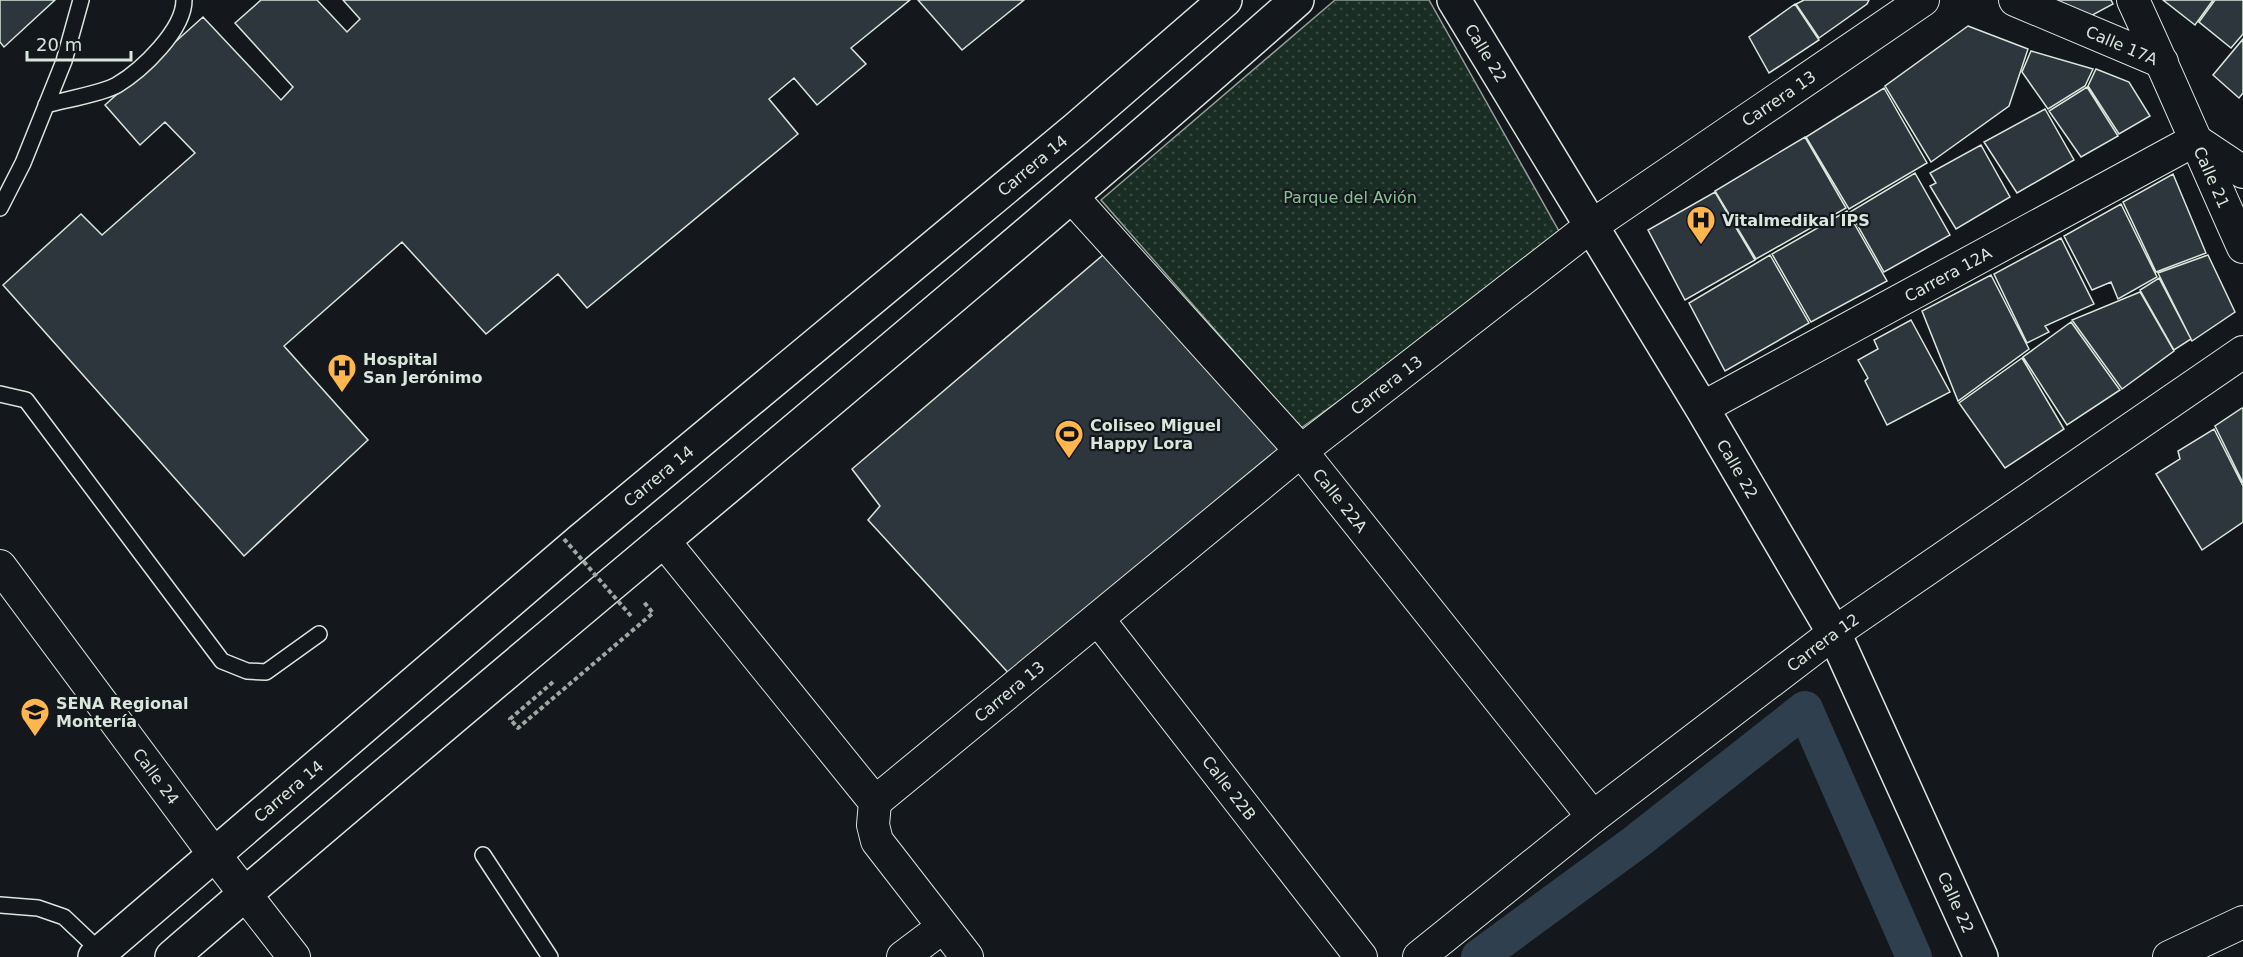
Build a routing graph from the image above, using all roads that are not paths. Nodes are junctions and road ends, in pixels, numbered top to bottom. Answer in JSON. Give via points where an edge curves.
{"nodes":[{"id":1,"x":81,"y":0,"type":"edge"},
{"id":2,"x":184,"y":0,"type":"edge"},
{"id":3,"x":1225,"y":0,"type":"edge"},
{"id":4,"x":1297,"y":0,"type":"edge"},
{"id":5,"x":1454,"y":0,"type":"edge"},
{"id":6,"x":1923,"y":0,"type":"edge"},
{"id":7,"x":2015,"y":0,"type":"edge"},
{"id":8,"x":2133,"y":0,"type":"edge"},
{"id":9,"x":2162,"y":62,"type":"junction"},
{"id":10,"x":46,"y":105,"type":"junction"},
{"id":11,"x":2195,"y":140,"type":"junction"},
{"id":12,"x":2243,"y":172,"type":"edge"},
{"id":13,"x":1071,"y":197,"type":"junction"},
{"id":14,"x":0,"y":208,"type":"edge"},
{"id":15,"x":1590,"y":227,"type":"junction"},
{"id":16,"x":2243,"y":247,"type":"edge"},
{"id":17,"x":2243,"y":352,"type":"edge"},
{"id":18,"x":0,"y":394,"type":"edge"},
{"id":19,"x":1702,"y":408,"type":"junction"},
{"id":20,"x":1301,"y":451,"type":"junction"},
{"id":21,"x":663,"y":540,"type":"junction"},
{"id":22,"x":0,"y":566,"type":"edge"},
{"id":23,"x":1098,"y":619,"type":"junction"},
{"id":24,"x":1834,"y":633,"type":"junction"},
{"id":25,"x":319,"y":634,"type":"dead end"},
{"id":26,"x":875,"y":801,"type":"junction"},
{"id":27,"x":1593,"y":817,"type":"junction"},
{"id":28,"x":214,"y":854,"type":"junction"},
{"id":29,"x":483,"y":855,"type":"dead end"},
{"id":30,"x":245,"y":894,"type":"junction"},
{"id":31,"x":0,"y":905,"type":"edge"},
{"id":32,"x":2243,"y":922,"type":"edge"},
{"id":33,"x":943,"y":927,"type":"junction"},
{"id":34,"x":98,"y":955,"type":"edge"},
{"id":35,"x":172,"y":957,"type":"edge"},
{"id":36,"x":294,"y":957,"type":"edge"},
{"id":37,"x":550,"y":957,"type":"edge"},
{"id":38,"x":903,"y":957,"type":"edge"},
{"id":39,"x":967,"y":957,"type":"edge"},
{"id":40,"x":1361,"y":957,"type":"edge"},
{"id":41,"x":1419,"y":957,"type":"edge"},
{"id":42,"x":1981,"y":957,"type":"edge"},
{"id":43,"x":2169,"y":957,"type":"edge"}],
"edges":[{"from":1,"to":10,"type":"lane","via":[[64,61]]},
{"from":2,"to":10,"type":"lane","via":[[182,15],[159,51],[116,85]]},
{"from":3,"to":28,"type":"main road","name":"Carrera 14"},
{"from":4,"to":13,"type":"main road"},
{"from":5,"to":15,"type":"main road","name":"Calle 22"},
{"from":6,"to":15,"type":"street","name":"Carrera 13"},
{"from":7,"to":9,"type":"street","name":"Calle 17A"},
{"from":8,"to":9,"type":"street"},
{"from":9,"to":11,"type":"street","name":"Calle 17A"},
{"from":10,"to":14,"type":"lane"},
{"from":11,"to":12,"type":"street"},
{"from":11,"to":16,"type":"street","name":"Calle 21"},
{"from":11,"to":19,"type":"street","name":"Carrera 12A"},
{"from":13,"to":20,"type":"street","name":"Calle 22A"},
{"from":13,"to":21,"type":"main road"},
{"from":15,"to":19,"type":"main road","name":"Calle 22"},
{"from":15,"to":20,"type":"street","name":"Carrera 13"},
{"from":17,"to":24,"type":"street","name":"Carrera 12"},
{"from":18,"to":25,"type":"lane","via":[[26,400],[222,661],[248,671],[266,672]]},
{"from":19,"to":24,"type":"main road","name":"Calle 22"},
{"from":20,"to":23,"type":"street","name":"Carrera 13"},
{"from":20,"to":27,"type":"street","name":"Calle 22A"},
{"from":21,"to":26,"type":"street"},
{"from":21,"to":30,"type":"main road"},
{"from":22,"to":28,"type":"street","name":"Calle 24"},
{"from":23,"to":26,"type":"street","name":"Carrera 13"},
{"from":23,"to":40,"type":"street","name":"Calle 22B"},
{"from":24,"to":27,"type":"street","name":"Carrera 12"},
{"from":24,"to":42,"type":"main road","name":"Calle 22"},
{"from":26,"to":33,"type":"street","via":[[873,825],[877,842]]},
{"from":27,"to":41,"type":"street","name":"Carrera 12"},
{"from":28,"to":30,"type":"street","name":"Calle 24"},
{"from":28,"to":34,"type":"main road","name":"Carrera 14"},
{"from":29,"to":37,"type":"lane"},
{"from":30,"to":35,"type":"main road"},
{"from":30,"to":36,"type":"street","name":"Calle 24"},
{"from":31,"to":34,"type":"lane","via":[[38,908],[64,917]]},
{"from":32,"to":43,"type":"street"},
{"from":33,"to":38,"type":"street"},
{"from":33,"to":39,"type":"street"}]}
